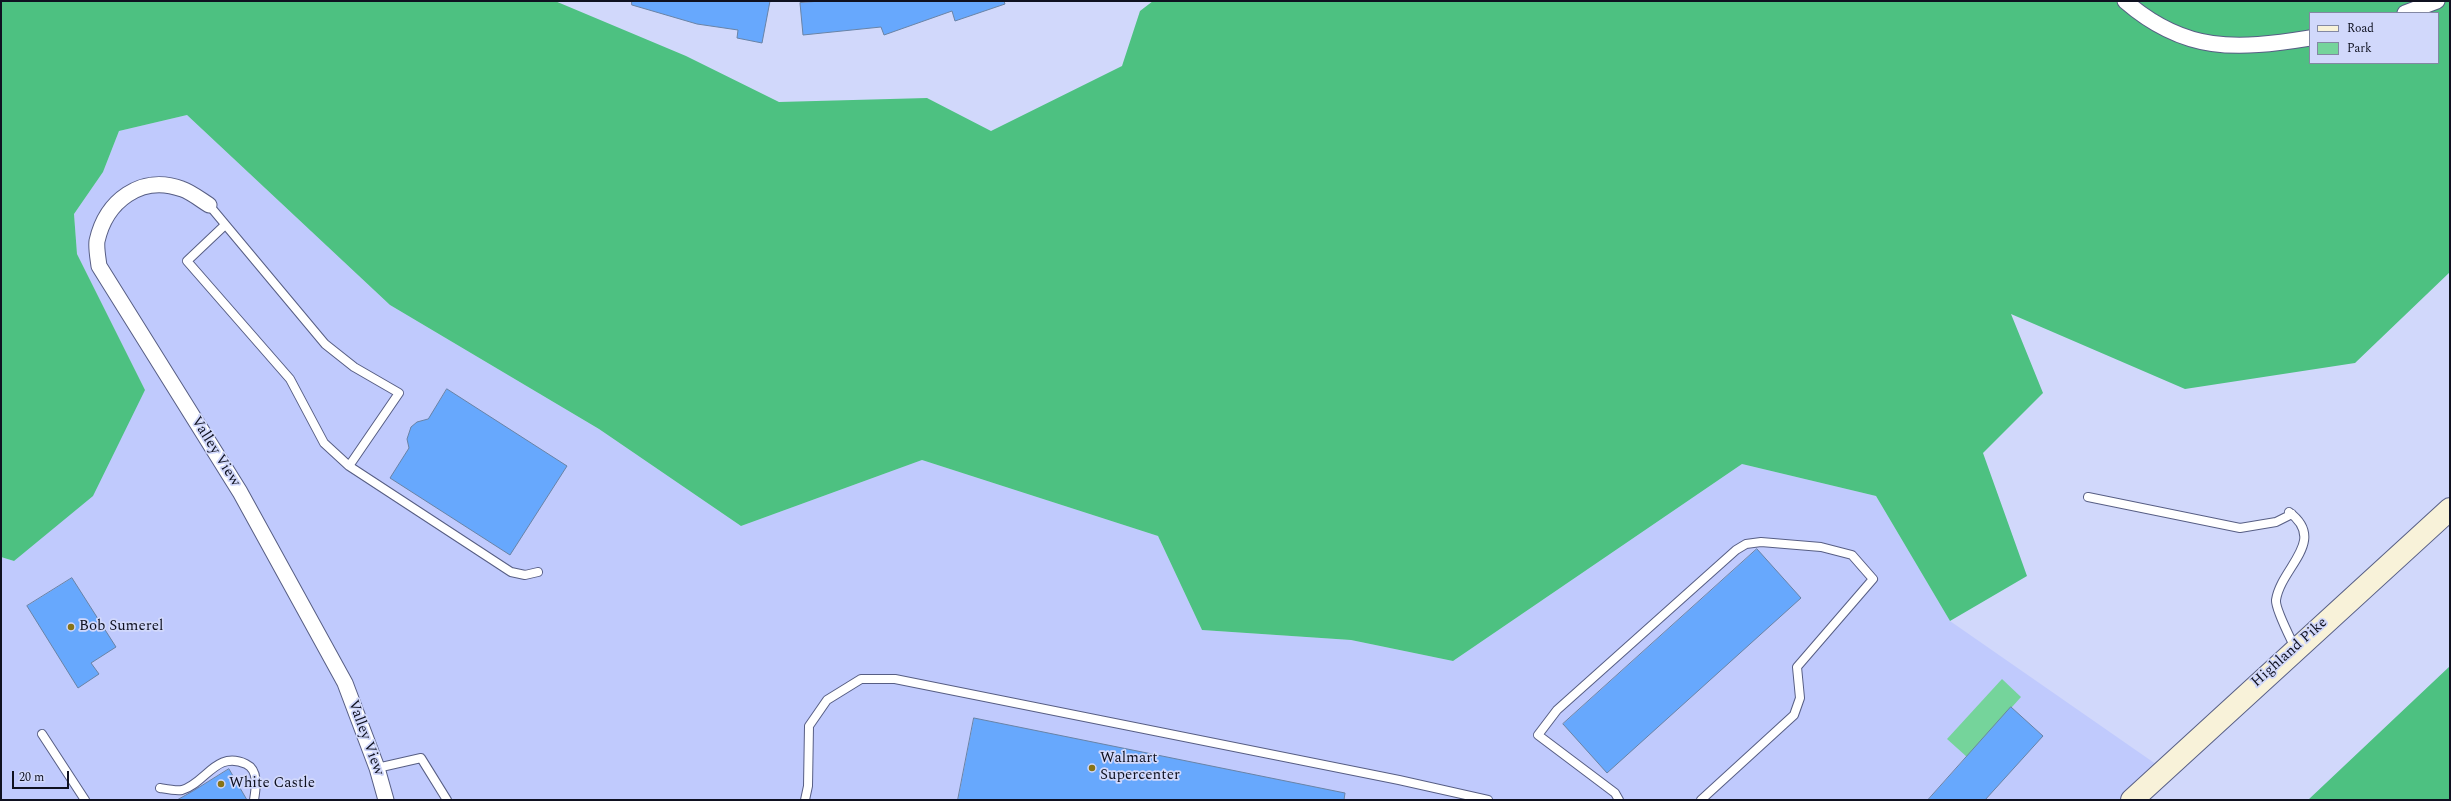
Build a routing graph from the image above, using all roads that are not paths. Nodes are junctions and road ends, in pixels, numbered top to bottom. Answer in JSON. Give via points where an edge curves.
{"nodes":[{"id":1,"x":2125,"y":1,"type":"edge"},
{"id":2,"x":2437,"y":1,"type":"edge"},
{"id":3,"x":2408,"y":12,"type":"edge"},
{"id":4,"x":2309,"y":38,"type":"edge"},
{"id":5,"x":209,"y":205,"type":"joint"},
{"id":6,"x":225,"y":225,"type":"junction"},
{"id":7,"x":349,"y":466,"type":"junction"},
{"id":8,"x":2088,"y":497,"type":"dead end"},
{"id":9,"x":2450,"y":509,"type":"edge"},
{"id":10,"x":538,"y":572,"type":"dead end"},
{"id":11,"x":2295,"y":649,"type":"junction"},
{"id":12,"x":42,"y":734,"type":"dead end"},
{"id":13,"x":377,"y":768,"type":"junction"},
{"id":14,"x":160,"y":788,"type":"dead end"},
{"id":15,"x":85,"y":800,"type":"edge"},
{"id":16,"x":254,"y":800,"type":"edge"},
{"id":17,"x":386,"y":800,"type":"edge"},
{"id":18,"x":447,"y":800,"type":"edge"},
{"id":19,"x":805,"y":800,"type":"edge"},
{"id":20,"x":1488,"y":800,"type":"edge"},
{"id":21,"x":1619,"y":800,"type":"edge"},
{"id":22,"x":1701,"y":800,"type":"edge"},
{"id":23,"x":2132,"y":800,"type":"edge"}],
"edges":[{"from":1,"to":4,"type":"street","via":[[2168,31],[2207,43],[2263,46]]},
{"from":2,"to":3,"type":"street"},
{"from":5,"to":6,"type":"lane"},
{"from":5,"to":13,"type":"street","name":"Valley View","via":[[182,189],[157,185],[128,192],[106,214],[97,243],[99,266],[244,499],[345,683]]},
{"from":6,"to":7,"type":"lane","via":[[187,261],[290,379],[324,443]]},
{"from":6,"to":7,"type":"lane","via":[[325,344],[354,367],[399,393]]},
{"from":7,"to":10,"type":"lane","via":[[511,572],[525,576]]},
{"from":8,"to":11,"type":"lane","via":[[2240,528],[2276,522],[2290,513],[2300,521],[2305,536],[2302,550],[2280,584],[2276,602]]},
{"from":9,"to":11,"type":"main road","name":"Highland Pike"},
{"from":11,"to":23,"type":"main road","name":"Highland Pike"},
{"from":12,"to":15,"type":"lane"},
{"from":13,"to":17,"type":"street","name":"Valley View"},
{"from":13,"to":18,"type":"lane","via":[[421,758]]},
{"from":14,"to":16,"type":"lane","via":[[182,790],[226,760],[236,759],[249,765],[255,775]]},
{"from":19,"to":20,"type":"lane","via":[[808,786],[809,726],[827,700],[861,680],[895,679],[1391,778]]},
{"from":21,"to":22,"type":"lane","via":[[1615,793],[1538,735],[1557,710],[1736,550],[1746,544],[1761,542],[1821,547],[1852,556],[1873,579],[1797,666],[1800,698],[1794,716]]}]}
